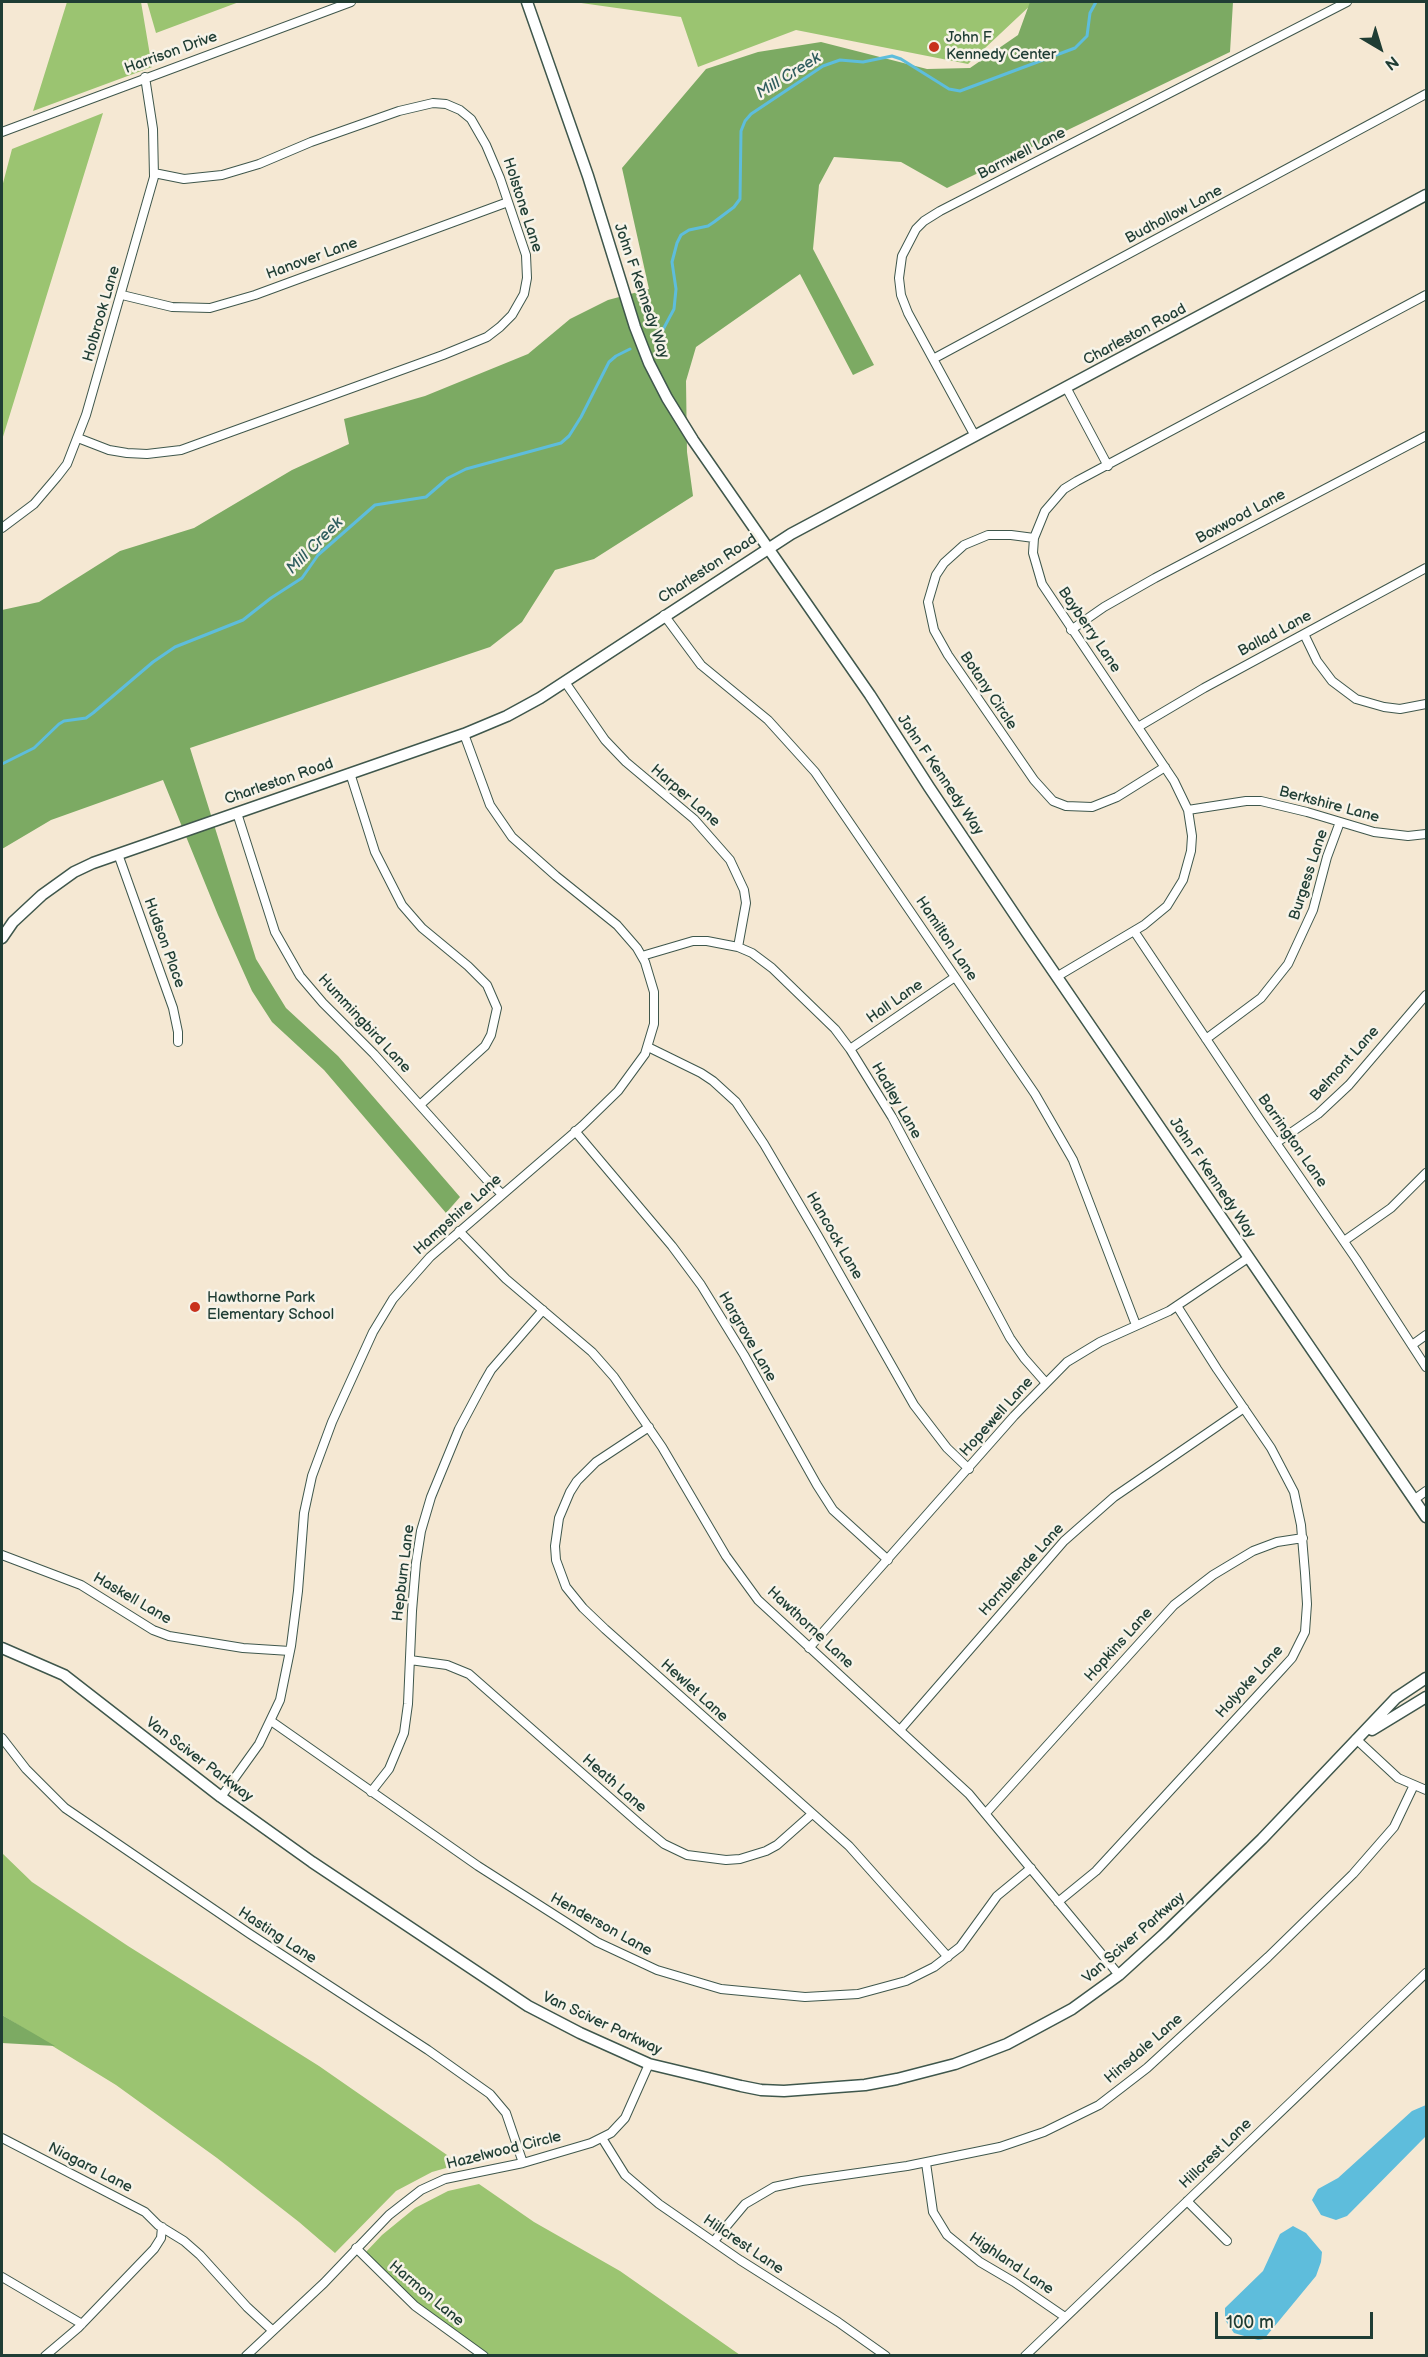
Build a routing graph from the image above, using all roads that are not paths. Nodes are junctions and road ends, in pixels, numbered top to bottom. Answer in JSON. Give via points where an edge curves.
{"nodes":[{"id":1,"x":351,"y":2,"type":"edge"},
{"id":2,"x":527,"y":2,"type":"edge"},
{"id":3,"x":1347,"y":2,"type":"edge"},
{"id":4,"x":145,"y":77,"type":"junction"},
{"id":5,"x":1426,"y":94,"type":"edge"},
{"id":6,"x":2,"y":132,"type":"edge"},
{"id":7,"x":154,"y":173,"type":"junction"},
{"id":8,"x":1426,"y":195,"type":"edge"},
{"id":9,"x":508,"y":202,"type":"junction"},
{"id":10,"x":122,"y":295,"type":"junction"},
{"id":11,"x":1426,"y":295,"type":"edge"},
{"id":12,"x":933,"y":359,"type":"junction"},
{"id":13,"x":1067,"y":389,"type":"junction"},
{"id":14,"x":1426,"y":435,"type":"edge"},
{"id":15,"x":975,"y":436,"type":"junction"},
{"id":16,"x":78,"y":438,"type":"junction"},
{"id":17,"x":1108,"y":466,"type":"junction"},
{"id":18,"x":2,"y":528,"type":"edge"},
{"id":19,"x":1034,"y":538,"type":"junction"},
{"id":20,"x":768,"y":548,"type":"junction"},
{"id":21,"x":1426,"y":568,"type":"edge"},
{"id":22,"x":664,"y":615,"type":"junction"},
{"id":23,"x":1071,"y":630,"type":"junction"},
{"id":24,"x":1304,"y":634,"type":"junction"},
{"id":25,"x":565,"y":682,"type":"junction"},
{"id":26,"x":1426,"y":704,"type":"edge"},
{"id":27,"x":1138,"y":727,"type":"junction"},
{"id":28,"x":464,"y":734,"type":"junction"},
{"id":29,"x":1165,"y":767,"type":"junction"},
{"id":30,"x":350,"y":773,"type":"junction"},
{"id":31,"x":1188,"y":810,"type":"junction"},
{"id":32,"x":237,"y":813,"type":"junction"},
{"id":33,"x":1340,"y":822,"type":"junction"},
{"id":34,"x":1426,"y":834,"type":"edge"},
{"id":35,"x":118,"y":854,"type":"junction"},
{"id":36,"x":1134,"y":931,"type":"junction"},
{"id":37,"x":2,"y":938,"type":"edge"},
{"id":38,"x":738,"y":947,"type":"junction"},
{"id":39,"x":642,"y":956,"type":"junction"},
{"id":40,"x":1058,"y":976,"type":"junction"},
{"id":41,"x":956,"y":977,"type":"junction"},
{"id":42,"x":1426,"y":995,"type":"edge"},
{"id":43,"x":1206,"y":1039,"type":"junction"},
{"id":44,"x":178,"y":1042,"type":"dead end"},
{"id":45,"x":648,"y":1047,"type":"junction"},
{"id":46,"x":850,"y":1049,"type":"junction"},
{"id":47,"x":421,"y":1104,"type":"junction"},
{"id":48,"x":575,"y":1131,"type":"junction"},
{"id":49,"x":1276,"y":1143,"type":"junction"},
{"id":50,"x":1426,"y":1173,"type":"edge"},
{"id":51,"x":502,"y":1194,"type":"junction"},
{"id":52,"x":459,"y":1231,"type":"junction"},
{"id":53,"x":1344,"y":1241,"type":"junction"},
{"id":54,"x":1248,"y":1258,"type":"junction"},
{"id":55,"x":1177,"y":1306,"type":"junction"},
{"id":56,"x":543,"y":1310,"type":"junction"},
{"id":57,"x":1136,"y":1325,"type":"junction"},
{"id":58,"x":1426,"y":1335,"type":"edge"},
{"id":59,"x":1412,"y":1345,"type":"junction"},
{"id":60,"x":1426,"y":1367,"type":"edge"},
{"id":61,"x":1046,"y":1383,"type":"junction"},
{"id":62,"x":1244,"y":1408,"type":"junction"},
{"id":63,"x":649,"y":1427,"type":"junction"},
{"id":64,"x":969,"y":1469,"type":"junction"},
{"id":65,"x":1426,"y":1491,"type":"edge"},
{"id":66,"x":1415,"y":1499,"type":"junction"},
{"id":67,"x":1426,"y":1517,"type":"edge"},
{"id":68,"x":1302,"y":1538,"type":"junction"},
{"id":69,"x":2,"y":1555,"type":"edge"},
{"id":70,"x":888,"y":1560,"type":"junction"},
{"id":71,"x":2,"y":1648,"type":"edge"},
{"id":72,"x":809,"y":1648,"type":"junction"},
{"id":73,"x":290,"y":1651,"type":"junction"},
{"id":74,"x":410,"y":1660,"type":"junction"},
{"id":75,"x":1426,"y":1678,"type":"edge"},
{"id":76,"x":1426,"y":1697,"type":"edge"},
{"id":77,"x":271,"y":1721,"type":"junction"},
{"id":78,"x":900,"y":1730,"type":"junction"},
{"id":79,"x":2,"y":1738,"type":"edge"},
{"id":80,"x":1356,"y":1740,"type":"junction"},
{"id":81,"x":1414,"y":1785,"type":"junction"},
{"id":82,"x":1426,"y":1790,"type":"edge"},
{"id":83,"x":371,"y":1792,"type":"junction"},
{"id":84,"x":221,"y":1797,"type":"junction"},
{"id":85,"x":986,"y":1813,"type":"junction"},
{"id":86,"x":812,"y":1814,"type":"junction"},
{"id":87,"x":1031,"y":1868,"type":"junction"},
{"id":88,"x":1058,"y":1902,"type":"junction"},
{"id":89,"x":948,"y":1957,"type":"junction"},
{"id":90,"x":1426,"y":1972,"type":"edge"},
{"id":91,"x":1119,"y":1975,"type":"junction"},
{"id":92,"x":649,"y":2064,"type":"junction"},
{"id":93,"x":2,"y":2138,"type":"edge"},
{"id":94,"x":602,"y":2138,"type":"junction"},
{"id":95,"x":523,"y":2163,"type":"junction"},
{"id":96,"x":926,"y":2163,"type":"junction"},
{"id":97,"x":1187,"y":2201,"type":"junction"},
{"id":98,"x":162,"y":2227,"type":"junction"},
{"id":99,"x":714,"y":2241,"type":"junction"},
{"id":100,"x":1227,"y":2241,"type":"dead end"},
{"id":101,"x":356,"y":2248,"type":"junction"},
{"id":102,"x":2,"y":2277,"type":"edge"},
{"id":103,"x":1065,"y":2317,"type":"junction"},
{"id":104,"x":82,"y":2324,"type":"junction"},
{"id":105,"x":272,"y":2330,"type":"junction"},
{"id":106,"x":45,"y":2355,"type":"edge"},
{"id":107,"x":246,"y":2355,"type":"edge"},
{"id":108,"x":484,"y":2355,"type":"edge"},
{"id":109,"x":886,"y":2355,"type":"edge"},
{"id":110,"x":1024,"y":2355,"type":"edge"}],
"edges":[{"from":1,"to":4,"type":"street","name":"Harrison Drive"},
{"from":2,"to":20,"type":"street","name":"John F Kennedy Way","via":[[649,363],[693,440]]},
{"from":3,"to":12,"type":"street","name":"Barnwell Lane","via":[[924,221],[910,237],[902,256],[900,287],[904,303]]},
{"from":4,"to":6,"type":"street","name":"Harrison Drive"},
{"from":4,"to":7,"type":"street","name":"Holbrook Lane","via":[[153,129]]},
{"from":5,"to":12,"type":"street","name":"Budhollow Lane"},
{"from":7,"to":9,"type":"street","name":"Holstone Lane","via":[[184,179],[222,175],[399,111],[446,104],[471,120],[486,145]]},
{"from":7,"to":10,"type":"street","name":"Holbrook Lane"},
{"from":8,"to":13,"type":"street","name":"Charleston Road"},
{"from":9,"to":10,"type":"street","name":"Hanover Lane","via":[[210,308],[172,307]]},
{"from":9,"to":16,"type":"street","name":"Holstone Lane","via":[[526,255],[526,287],[512,315],[487,337],[181,450],[127,453]]},
{"from":10,"to":16,"type":"street","name":"Holbrook Lane"},
{"from":11,"to":17,"type":"street","name":"Bayberry Lane"},
{"from":12,"to":15,"type":"street","name":"Barnwell Lane"},
{"from":13,"to":15,"type":"street","name":"Charleston Road"},
{"from":13,"to":17,"type":"street"},
{"from":14,"to":23,"type":"street","name":"Boxwood Lane","via":[[1155,578]]},
{"from":15,"to":20,"type":"street","name":"Charleston Road"},
{"from":16,"to":18,"type":"street","name":"Holbrook Lane","via":[[67,464],[46,491]]},
{"from":17,"to":19,"type":"street","name":"Bayberry Lane","via":[[1053,499]]},
{"from":19,"to":23,"type":"street","name":"Bayberry Lane","via":[[1033,554],[1042,584]]},
{"from":19,"to":29,"type":"street","name":"Botany Circle","via":[[988,536],[964,545],[944,563],[928,602],[934,630],[948,655],[1034,780],[1053,801],[1079,808],[1105,803]]},
{"from":20,"to":22,"type":"street","name":"Charleston Road"},
{"from":20,"to":40,"type":"street","name":"John F Kennedy Way"},
{"from":21,"to":24,"type":"street","name":"Ballad Lane"},
{"from":22,"to":25,"type":"street","name":"Charleston Road"},
{"from":22,"to":41,"type":"street","name":"Hamilton Lane","via":[[701,665],[768,720],[804,758]]},
{"from":23,"to":27,"type":"street","name":"Bayberry Lane"},
{"from":24,"to":26,"type":"street","via":[[1332,681],[1356,699],[1400,709]]},
{"from":24,"to":27,"type":"street","name":"Ballad Lane"},
{"from":25,"to":28,"type":"street","name":"Charleston Road","via":[[507,716]]},
{"from":25,"to":38,"type":"street","name":"Harper Lane","via":[[605,741],[694,819],[730,860],[746,903]]},
{"from":27,"to":29,"type":"street","name":"Bayberry Lane"},
{"from":28,"to":30,"type":"street","name":"Charleston Road"},
{"from":28,"to":39,"type":"street","name":"Hampshire Lane","via":[[490,805],[512,837],[617,925]]},
{"from":29,"to":31,"type":"street","name":"Bayberry Lane"},
{"from":30,"to":32,"type":"street","name":"Charleston Road"},
{"from":30,"to":47,"type":"street","via":[[375,852],[398,898],[422,928],[487,985],[497,1008],[485,1046]]},
{"from":31,"to":33,"type":"street","name":"Berkshire Lane","via":[[1261,801]]},
{"from":31,"to":36,"type":"street","name":"Bayberry Lane","via":[[1191,851],[1183,880],[1167,906]]},
{"from":32,"to":35,"type":"street","name":"Charleston Road"},
{"from":32,"to":47,"type":"street","name":"Hummingbird Lane","via":[[275,932],[291,962],[323,1004]]},
{"from":33,"to":34,"type":"street","name":"Berkshire Lane","via":[[1391,834]]},
{"from":33,"to":43,"type":"street","name":"Burgess Lane","via":[[1313,910],[1288,964],[1261,998]]},
{"from":35,"to":37,"type":"street","name":"Charleston Road","via":[[74,873],[42,895]]},
{"from":35,"to":44,"type":"street","name":"Hudson Place","via":[[173,1008]]},
{"from":36,"to":40,"type":"street","name":"Bayberry Lane"},
{"from":36,"to":43,"type":"street","name":"Barrington Lane"},
{"from":38,"to":39,"type":"street","name":"Hadley Lane","via":[[693,941]]},
{"from":38,"to":46,"type":"street","name":"Hadley Lane","via":[[782,976]]},
{"from":39,"to":45,"type":"street","name":"Hampshire Lane","via":[[651,977],[656,1008]]},
{"from":40,"to":54,"type":"street","name":"John F Kennedy Way"},
{"from":41,"to":46,"type":"street","name":"Hall Lane"},
{"from":41,"to":57,"type":"street","name":"Hamilton Lane","via":[[1067,1147]]},
{"from":42,"to":49,"type":"street","name":"Belmont Lane","via":[[1342,1091],[1318,1114]]},
{"from":43,"to":49,"type":"street","name":"Barrington Lane"},
{"from":45,"to":48,"type":"street","name":"Hampshire Lane","via":[[618,1091]]},
{"from":45,"to":64,"type":"street","name":"Hancock Lane","via":[[701,1073],[736,1102],[823,1243],[914,1405]]},
{"from":46,"to":61,"type":"street","name":"Hadley Lane","via":[[900,1133],[1004,1327]]},
{"from":47,"to":51,"type":"street","name":"Hummingbird Lane"},
{"from":48,"to":51,"type":"street","name":"Hampshire Lane"},
{"from":48,"to":70,"type":"street","name":"Hargrove Lane","via":[[696,1278],[825,1498],[843,1520]]},
{"from":49,"to":53,"type":"street","name":"Barrington Lane"},
{"from":50,"to":53,"type":"street","via":[[1391,1208]]},
{"from":51,"to":52,"type":"street","name":"Hampshire Lane"},
{"from":52,"to":56,"type":"street","name":"Hawthorne Lane","via":[[495,1269]]},
{"from":52,"to":73,"type":"street","name":"Hampshire Lane","via":[[405,1284],[383,1316],[324,1440],[303,1513]]},
{"from":53,"to":59,"type":"street","name":"Barrington Lane"},
{"from":54,"to":55,"type":"street","name":"Hopewell Lane"},
{"from":54,"to":66,"type":"street","name":"John F Kennedy Way"},
{"from":55,"to":57,"type":"street","name":"Hopewell Lane"},
{"from":55,"to":62,"type":"street","name":"Holyoke Lane"},
{"from":56,"to":63,"type":"street","name":"Hawthorne Lane","via":[[603,1364]]},
{"from":56,"to":74,"type":"street","name":"Hepburn Lane","via":[[487,1377],[459,1429],[434,1489],[418,1547]]},
{"from":57,"to":61,"type":"street","name":"Hopewell Lane","via":[[1083,1351]]},
{"from":58,"to":59,"type":"street"},
{"from":59,"to":60,"type":"street","name":"Barrington Lane"},
{"from":61,"to":64,"type":"street","name":"Hopewell Lane"},
{"from":62,"to":68,"type":"street","name":"Holyoke Lane","via":[[1288,1477]]},
{"from":62,"to":78,"type":"street","name":"Hornblende Lane","via":[[1114,1497],[1076,1530]]},
{"from":63,"to":72,"type":"street","name":"Hawthorne Lane","via":[[736,1571],[770,1612]]},
{"from":63,"to":86,"type":"street","name":"Hewlet Lane","via":[[596,1462],[570,1492],[556,1532],[556,1560],[563,1580],[583,1608]]},
{"from":64,"to":70,"type":"street","name":"Hopewell Lane"},
{"from":65,"to":66,"type":"street"},
{"from":66,"to":67,"type":"street","name":"John F Kennedy Way"},
{"from":68,"to":85,"type":"street","name":"Hopkins Lane","via":[[1253,1551],[1174,1605]]},
{"from":68,"to":88,"type":"street","name":"Holyoke Lane","via":[[1307,1618],[1305,1632],[1292,1658],[1096,1871]]},
{"from":69,"to":73,"type":"street","name":"Haskell Lane","via":[[81,1585],[169,1636]]},
{"from":70,"to":72,"type":"street","name":"Hopewell Lane"},
{"from":71,"to":84,"type":"street","name":"Van Sciver Parkway","via":[[64,1675]]},
{"from":72,"to":78,"type":"street","name":"Hawthorne Lane"},
{"from":73,"to":77,"type":"street","name":"Hampshire Lane","via":[[285,1683]]},
{"from":74,"to":83,"type":"street","name":"Hepburn Lane","via":[[404,1733],[389,1769]]},
{"from":74,"to":86,"type":"street","name":"Heath Lane","via":[[447,1665],[469,1674],[641,1825],[664,1844],[687,1855],[726,1860],[766,1851]]},
{"from":75,"to":80,"type":"street","name":"Van Sciver Parkway","via":[[1396,1698]]},
{"from":76,"to":80,"type":"street","name":"Van Sciver Parkway"},
{"from":77,"to":83,"type":"street","name":"Henderson Lane"},
{"from":77,"to":84,"type":"street","name":"Hampshire Lane"},
{"from":78,"to":85,"type":"street","name":"Hawthorne Lane"},
{"from":79,"to":95,"type":"street","name":"Hasting Lane","via":[[65,1808],[490,2094],[506,2113]]},
{"from":80,"to":81,"type":"street","via":[[1398,1778]]},
{"from":80,"to":91,"type":"street","name":"Van Sciver Parkway","via":[[1227,1874]]},
{"from":81,"to":82,"type":"street"},
{"from":81,"to":96,"type":"street","name":"Hinsdale Lane","via":[[1394,1827],[1361,1865],[1268,1957],[1124,2087],[1099,2105],[1044,2132],[1000,2147]]},
{"from":83,"to":89,"type":"street","name":"Henderson Lane","via":[[597,1942],[688,1981],[788,1997],[858,1994],[921,1975]]},
{"from":84,"to":92,"type":"street","name":"Van Sciver Parkway","via":[[357,1894],[528,2007]]},
{"from":85,"to":87,"type":"street","name":"Hawthorne Lane"},
{"from":86,"to":89,"type":"street","name":"Hewlet Lane","via":[[849,1846]]},
{"from":87,"to":88,"type":"street","name":"Hawthorne Lane"},
{"from":87,"to":89,"type":"street","name":"Henderson Lane","via":[[997,1896],[971,1934]]},
{"from":88,"to":91,"type":"street","name":"Hawthorne Lane"},
{"from":90,"to":97,"type":"street","name":"Hillcrest Lane"},
{"from":91,"to":92,"type":"street","name":"Van Sciver Parkway","via":[[1058,2018],[1007,2044],[955,2064],[897,2079],[761,2090]]},
{"from":92,"to":94,"type":"street","name":"Hazelwood Circle","via":[[625,2118]]},
{"from":93,"to":98,"type":"street","name":"Niagara Lane","via":[[145,2212]]},
{"from":94,"to":95,"type":"street","name":"Hazelwood Circle"},
{"from":94,"to":99,"type":"street","name":"Hillcrest Lane","via":[[634,2185]]},
{"from":95,"to":101,"type":"street","name":"Hazelwood Circle","via":[[430,2185],[400,2206]]},
{"from":96,"to":99,"type":"street","name":"Hinsdale Lane","via":[[774,2187],[746,2204]]},
{"from":96,"to":103,"type":"street","name":"Highland Lane","via":[[933,2212],[947,2235],[980,2262]]},
{"from":97,"to":100,"type":"street"},
{"from":97,"to":103,"type":"street","name":"Hillcrest Lane"},
{"from":98,"to":104,"type":"street","via":[[154,2249]]},
{"from":98,"to":105,"type":"street","name":"Niagara Lane","via":[[200,2255]]},
{"from":99,"to":109,"type":"street","name":"Hillcrest Lane"},
{"from":101,"to":105,"type":"street","name":"Hazelwood Circle"},
{"from":101,"to":108,"type":"street","name":"Harmon Lane","via":[[415,2306]]},
{"from":102,"to":104,"type":"street"},
{"from":103,"to":110,"type":"street","name":"Hillcrest Lane"},
{"from":104,"to":106,"type":"street"},
{"from":105,"to":107,"type":"street","name":"Hazelwood Circle"}]}
